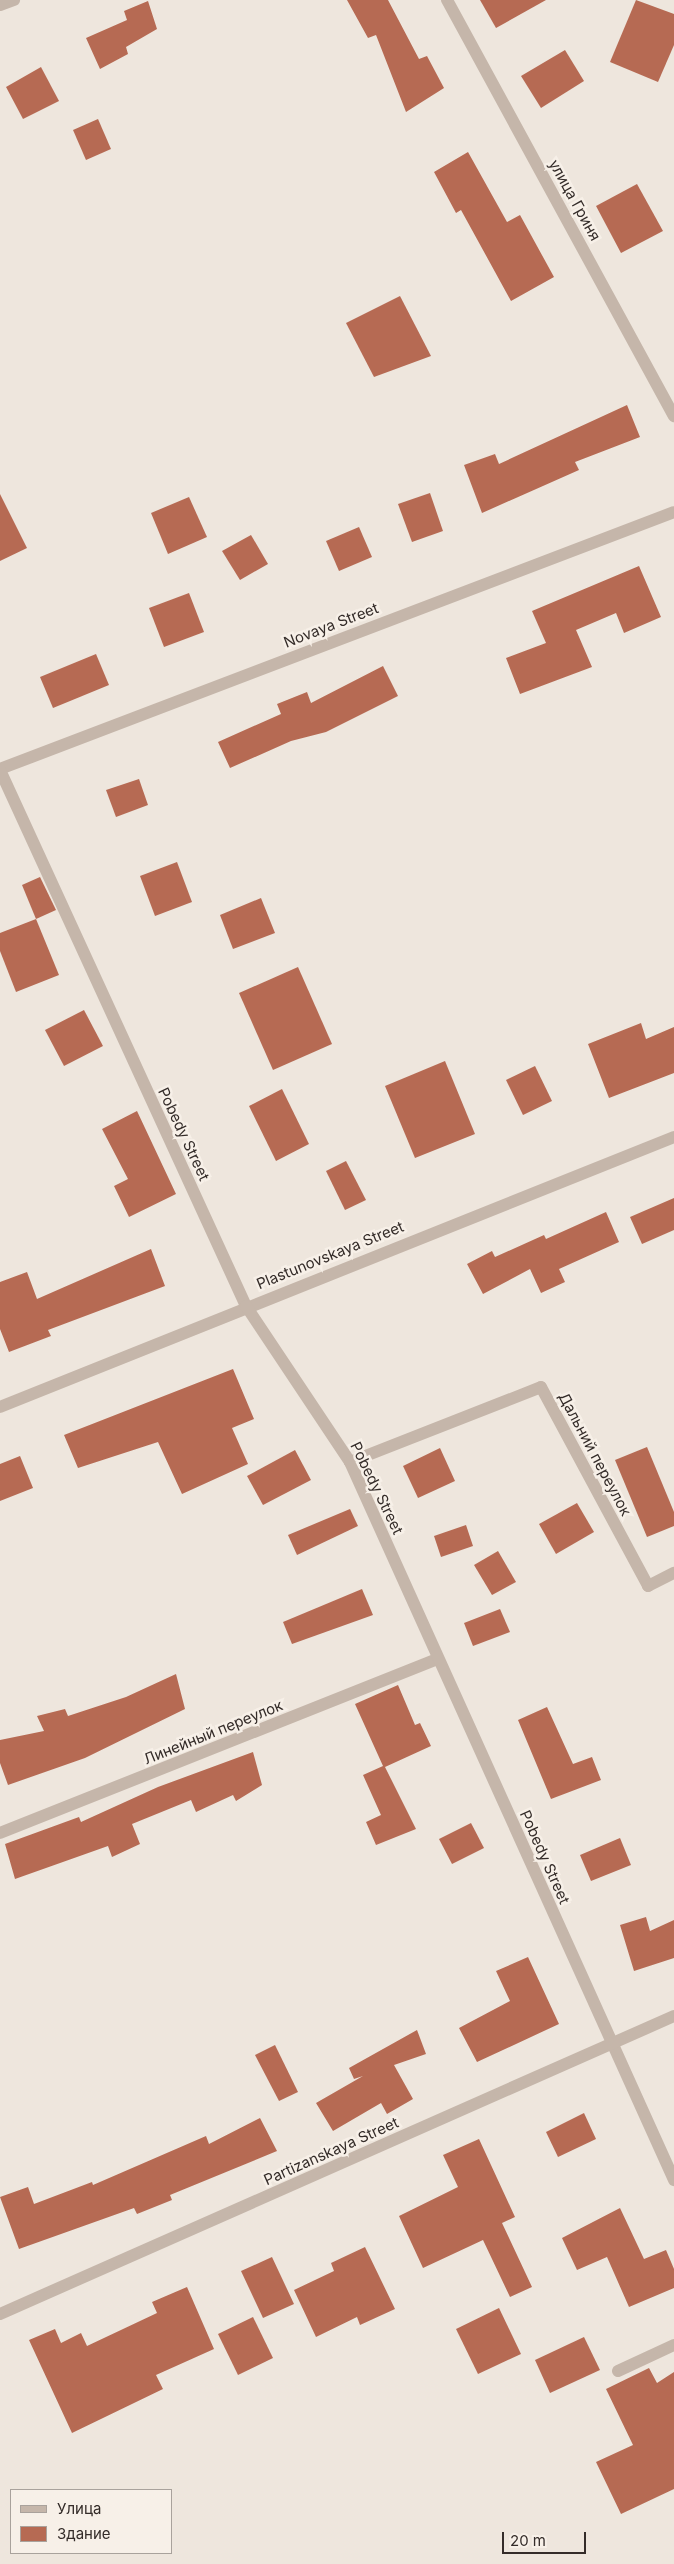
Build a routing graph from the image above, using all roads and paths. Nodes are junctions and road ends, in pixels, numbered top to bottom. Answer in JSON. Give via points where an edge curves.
{"nodes":[{"id":1,"x":14,"y":0,"type":"edge"},
{"id":2,"x":448,"y":0,"type":"edge"},
{"id":3,"x":0,"y":5,"type":"edge"},
{"id":4,"x":674,"y":416,"type":"edge"},
{"id":5,"x":674,"y":512,"type":"edge"},
{"id":6,"x":0,"y":769,"type":"edge"},
{"id":7,"x":674,"y":1137,"type":"edge"},
{"id":8,"x":246,"y":1306,"type":"junction"},
{"id":9,"x":0,"y":1407,"type":"edge"},
{"id":10,"x":350,"y":1462,"type":"junction"},
{"id":11,"x":674,"y":1573,"type":"edge"},
{"id":12,"x":438,"y":1659,"type":"junction"},
{"id":13,"x":0,"y":1833,"type":"edge"},
{"id":14,"x":674,"y":2016,"type":"edge"},
{"id":15,"x":612,"y":2046,"type":"junction"},
{"id":16,"x":674,"y":2180,"type":"edge"},
{"id":17,"x":0,"y":2314,"type":"edge"},
{"id":18,"x":674,"y":2345,"type":"edge"},
{"id":19,"x":618,"y":2371,"type":"dead end"}],
"edges":[{"from":1,"to":3,"type":"street"},
{"from":2,"to":4,"type":"street","name":"улица Гриня"},
{"from":5,"to":6,"type":"street","name":"Novaya Street"},
{"from":6,"to":8,"type":"street","name":"Pobedy Street"},
{"from":7,"to":8,"type":"street","name":"Plastunovskaya Street"},
{"from":8,"to":9,"type":"street","name":"Plastunovskaya Street"},
{"from":8,"to":10,"type":"street","name":"Pobedy Street"},
{"from":10,"to":11,"type":"street","name":"Дальний переулок","via":[[541,1387],[648,1586]]},
{"from":10,"to":12,"type":"street","name":"Pobedy Street"},
{"from":12,"to":13,"type":"street","name":"Линейный переулок"},
{"from":12,"to":15,"type":"street","name":"Pobedy Street"},
{"from":14,"to":15,"type":"street","name":"Partizanskaya Street"},
{"from":15,"to":16,"type":"street","name":"Pobedy Street"},
{"from":15,"to":17,"type":"street","name":"Partizanskaya Street"},
{"from":18,"to":19,"type":"street"}]}
